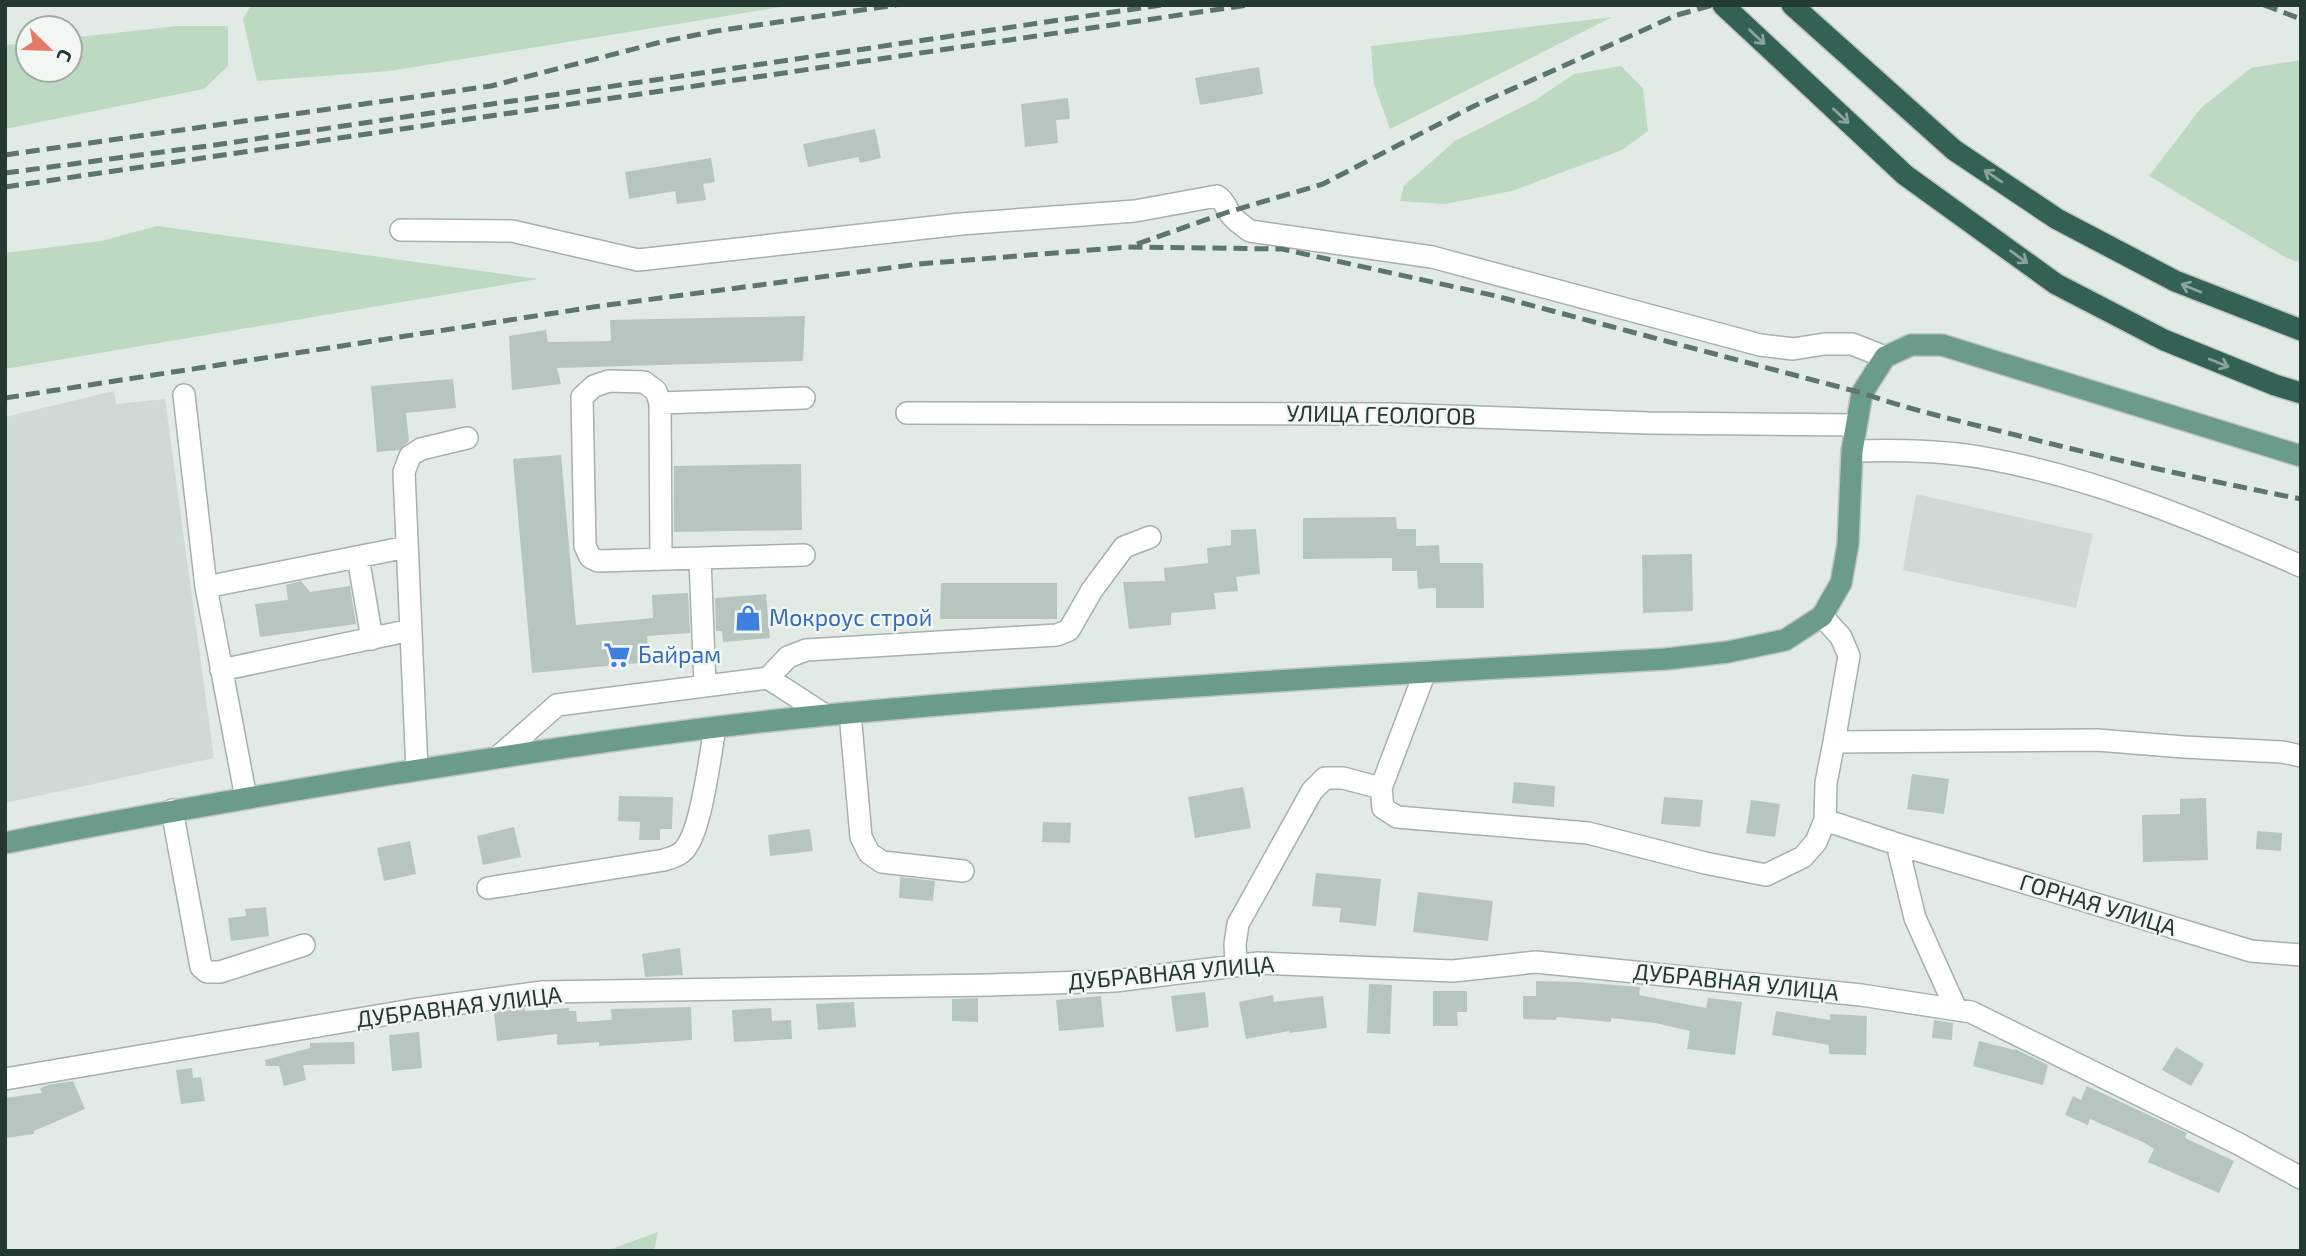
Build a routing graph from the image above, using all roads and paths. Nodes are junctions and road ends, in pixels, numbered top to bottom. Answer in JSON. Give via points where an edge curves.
{"nodes":[{"id":1,"x":1723,"y":5,"type":"edge"},
{"id":2,"x":1792,"y":5,"type":"edge"},
{"id":3,"x":401,"y":230,"type":"dead end"},
{"id":4,"x":2301,"y":330,"type":"edge"},
{"id":5,"x":1885,"y":357,"type":"junction"},
{"id":6,"x":2301,"y":393,"type":"edge"},
{"id":7,"x":184,"y":395,"type":"dead end"},
{"id":8,"x":804,"y":398,"type":"dead end"},
{"id":9,"x":660,"y":403,"type":"junction"},
{"id":10,"x":907,"y":413,"type":"dead end"},
{"id":11,"x":1855,"y":425,"type":"junction"},
{"id":12,"x":467,"y":438,"type":"dead end"},
{"id":13,"x":1852,"y":450,"type":"junction"},
{"id":14,"x":2301,"y":456,"type":"edge"},
{"id":15,"x":1150,"y":537,"type":"dead end"},
{"id":16,"x":407,"y":547,"type":"junction"},
{"id":17,"x":804,"y":555,"type":"dead end"},
{"id":18,"x":358,"y":557,"type":"junction"},
{"id":19,"x":700,"y":558,"type":"junction"},
{"id":20,"x":661,"y":559,"type":"junction"},
{"id":21,"x":2301,"y":566,"type":"edge"},
{"id":22,"x":206,"y":587,"type":"junction"},
{"id":23,"x":1822,"y":616,"type":"junction"},
{"id":24,"x":411,"y":631,"type":"junction"},
{"id":25,"x":372,"y":639,"type":"junction"},
{"id":26,"x":221,"y":670,"type":"junction"},
{"id":27,"x":1425,"y":672,"type":"junction"},
{"id":28,"x":768,"y":678,"type":"junction"},
{"id":29,"x":705,"y":686,"type":"junction"},
{"id":30,"x":850,"y":713,"type":"junction"},
{"id":31,"x":825,"y":715,"type":"junction"},
{"id":32,"x":715,"y":728,"type":"junction"},
{"id":33,"x":1834,"y":742,"type":"junction"},
{"id":34,"x":2301,"y":756,"type":"edge"},
{"id":35,"x":498,"y":757,"type":"junction"},
{"id":36,"x":417,"y":770,"type":"junction"},
{"id":37,"x":1381,"y":788,"type":"junction"},
{"id":38,"x":246,"y":798,"type":"junction"},
{"id":39,"x":172,"y":810,"type":"junction"},
{"id":40,"x":1825,"y":820,"type":"junction"},
{"id":41,"x":5,"y":843,"type":"edge"},
{"id":42,"x":1897,"y":844,"type":"junction"},
{"id":43,"x":963,"y":871,"type":"dead end"},
{"id":44,"x":488,"y":888,"type":"dead end"},
{"id":45,"x":304,"y":945,"type":"dead end"},
{"id":46,"x":2301,"y":955,"type":"edge"},
{"id":47,"x":1236,"y":966,"type":"junction"},
{"id":48,"x":1956,"y":1009,"type":"junction"},
{"id":49,"x":5,"y":1079,"type":"edge"},
{"id":50,"x":2301,"y":1178,"type":"edge"}],
"edges":[{"from":1,"to":6,"type":"highway","one_way":true,"via":[[1905,175],[2056,284],[2164,340]]},
{"from":4,"to":2,"type":"highway","one_way":true,"via":[[2175,281],[2057,219],[1954,150]]},
{"from":3,"to":5,"type":"street","via":[[512,231],[638,260],[961,224],[1135,211],[1217,196],[1250,231],[1432,257],[1760,345],[1793,349],[1852,345]]},
{"from":5,"to":11,"type":"main road","via":[[1863,393]]},
{"from":5,"to":14,"type":"main road","via":[[1911,345],[1942,345]]},
{"from":7,"to":22,"type":"street"},
{"from":8,"to":9,"type":"street"},
{"from":9,"to":20,"type":"street"},
{"from":9,"to":20,"type":"street","via":[[656,391],[644,382],[609,382],[594,386],[582,397],[585,545],[590,557],[598,562]]},
{"from":10,"to":11,"type":"street","name":"УЛИЦА ГЕОЛОГОВ","via":[[1391,414]]},
{"from":11,"to":13,"type":"main road"},
{"from":12,"to":16,"type":"street","via":[[410,456],[404,471]]},
{"from":13,"to":21,"type":"street","via":[[1939,452],[2042,470],[2105,487]]},
{"from":13,"to":23,"type":"main road","via":[[1846,557],[1841,583]]},
{"from":15,"to":28,"type":"street","via":[[1124,547],[1069,630],[1057,635],[806,650],[788,657]]},
{"from":16,"to":18,"type":"street"},
{"from":16,"to":24,"type":"street"},
{"from":17,"to":19,"type":"street"},
{"from":18,"to":22,"type":"street"},
{"from":18,"to":25,"type":"street"},
{"from":19,"to":20,"type":"street"},
{"from":19,"to":29,"type":"street"},
{"from":22,"to":26,"type":"street"},
{"from":23,"to":27,"type":"main road","via":[[1785,639],[1728,652]]},
{"from":23,"to":33,"type":"street","via":[[1841,637],[1849,656]]},
{"from":24,"to":25,"type":"street"},
{"from":24,"to":36,"type":"street"},
{"from":25,"to":26,"type":"street"},
{"from":26,"to":38,"type":"street"},
{"from":27,"to":30,"type":"main road","via":[[1149,688]]},
{"from":27,"to":37,"type":"street"},
{"from":28,"to":29,"type":"street"},
{"from":28,"to":31,"type":"street"},
{"from":29,"to":35,"type":"street","via":[[558,705]]},
{"from":30,"to":31,"type":"main road"},
{"from":30,"to":43,"type":"street","via":[[860,836],[869,853],[882,862]]},
{"from":31,"to":32,"type":"main road"},
{"from":32,"to":35,"type":"main road"},
{"from":32,"to":44,"type":"street","via":[[697,820],[679,855]]},
{"from":33,"to":34,"type":"street","via":[[2097,740]]},
{"from":33,"to":40,"type":"street"},
{"from":35,"to":36,"type":"main road"},
{"from":36,"to":38,"type":"main road"},
{"from":37,"to":40,"type":"street","via":[[1383,808],[1397,817],[1588,834],[1766,875],[1803,857],[1816,842]]},
{"from":37,"to":47,"type":"street","via":[[1325,778],[1312,791],[1238,924]]},
{"from":38,"to":39,"type":"main road"},
{"from":39,"to":41,"type":"main road"},
{"from":39,"to":45,"type":"street","via":[[201,967],[219,972]]},
{"from":40,"to":42,"type":"street","name":"ГОРНАЯ УЛИЦА"},
{"from":42,"to":46,"type":"street","name":"ГОРНАЯ УЛИЦА","via":[[2251,951]]},
{"from":42,"to":48,"type":"street","via":[[1914,918]]},
{"from":47,"to":48,"type":"street","name":"ДУБРАВНАЯ УЛИЦА","via":[[1258,963],[1453,971],[1536,961]]},
{"from":47,"to":49,"type":"street","name":"ДУБРАВНАЯ УЛИЦА","via":[[1115,981],[542,992]]},
{"from":48,"to":50,"type":"street","name":"ДУБРАВНАЯ УЛИЦА","via":[[1971,1012]]}]}
